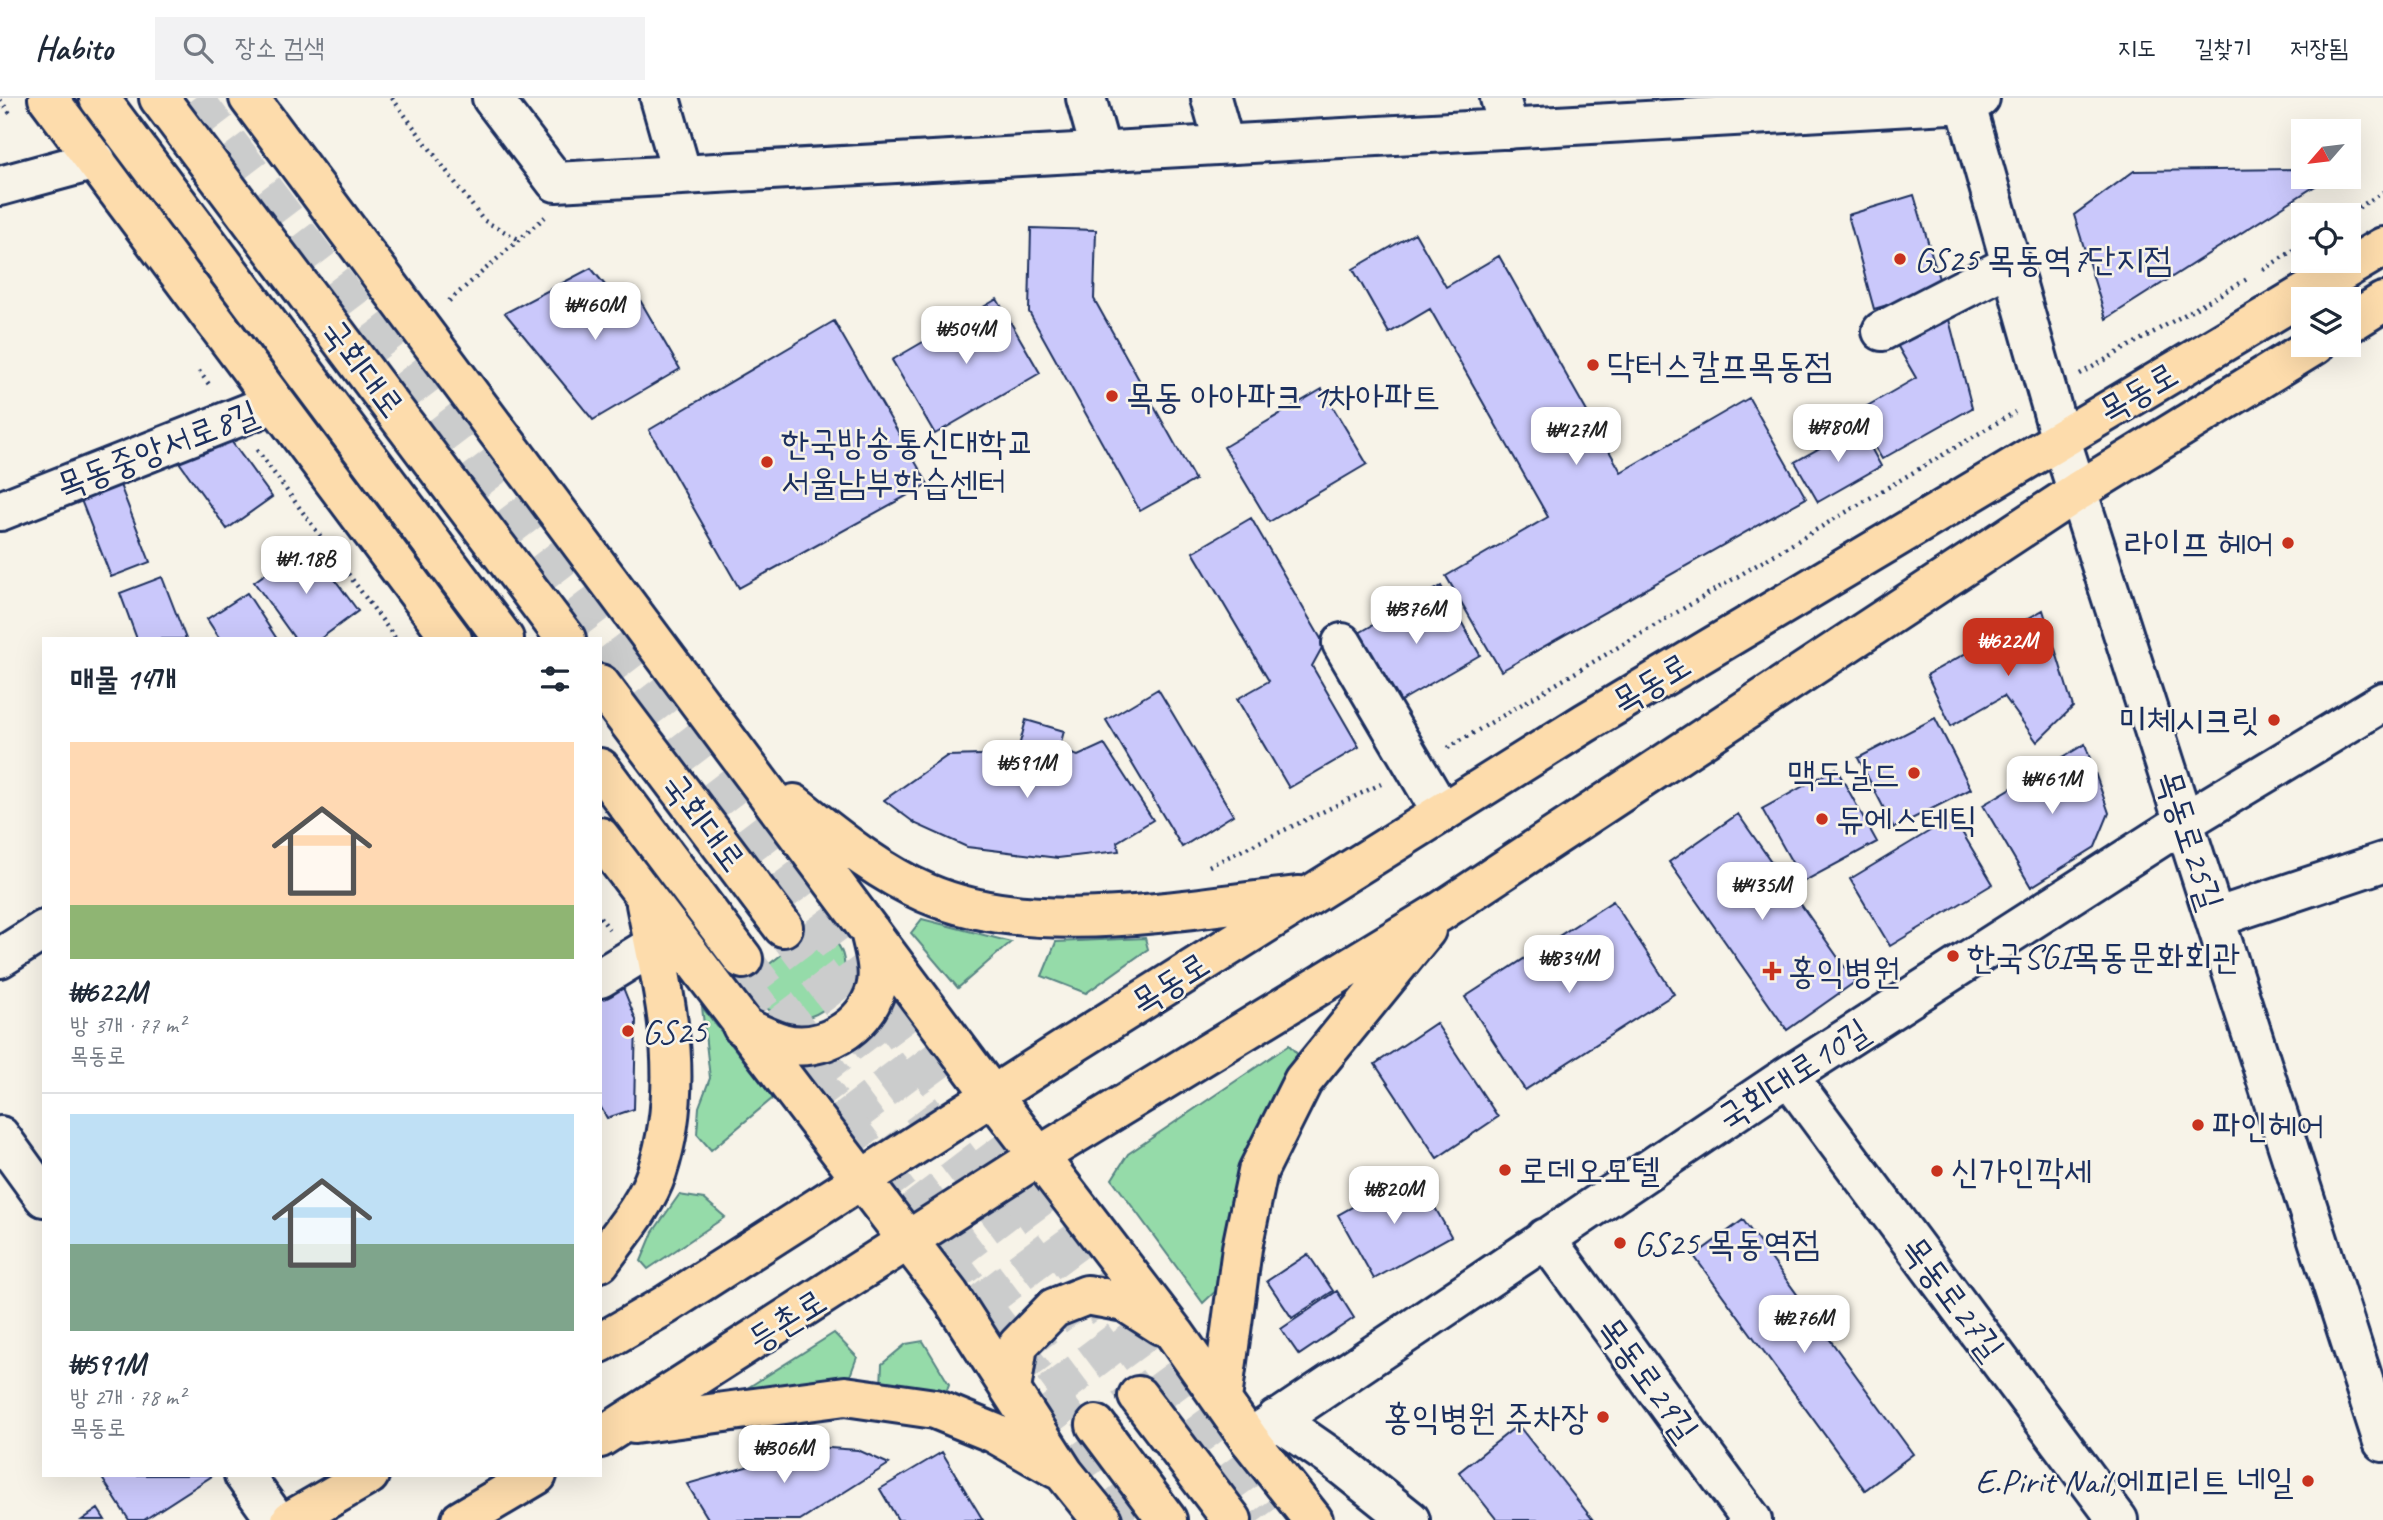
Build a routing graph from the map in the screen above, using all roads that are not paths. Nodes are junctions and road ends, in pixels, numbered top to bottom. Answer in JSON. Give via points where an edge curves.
{"nodes":[{"id":1,"x":48,"y":98,"type":"edge"},
{"id":2,"x":99,"y":98,"type":"edge"},
{"id":3,"x":159,"y":98,"type":"edge"},
{"id":4,"x":249,"y":98,"type":"edge"},
{"id":5,"x":492,"y":98,"type":"edge"},
{"id":6,"x":660,"y":98,"type":"edge"},
{"id":7,"x":1086,"y":98,"type":"edge"},
{"id":8,"x":1211,"y":98,"type":"edge"},
{"id":9,"x":1970,"y":100,"type":"edge"},
{"id":10,"x":1504,"y":113,"type":"edge"},
{"id":11,"x":1224,"y":144,"type":"junction"},
{"id":12,"x":1101,"y":152,"type":"junction"},
{"id":13,"x":96,"y":160,"type":"junction"},
{"id":14,"x":682,"y":175,"type":"junction"},
{"id":15,"x":0,"y":186,"type":"edge"},
{"id":16,"x":2383,"y":247,"type":"edge"},
{"id":17,"x":2012,"y":264,"type":"junction"},
{"id":18,"x":2383,"y":302,"type":"edge"},
{"id":19,"x":2361,"y":316,"type":"edge"},
{"id":20,"x":1882,"y":331,"type":"dead end"},
{"id":21,"x":2296,"y":357,"type":"edge"},
{"id":22,"x":274,"y":403,"type":"junction"},
{"id":23,"x":2060,"y":437,"type":"junction"},
{"id":24,"x":2078,"y":491,"type":"junction"},
{"id":25,"x":0,"y":511,"type":"edge"},
{"id":26,"x":450,"y":637,"type":"edge"},
{"id":27,"x":502,"y":637,"type":"edge"},
{"id":28,"x":564,"y":637,"type":"edge"},
{"id":29,"x":1342,"y":643,"type":"dead end"},
{"id":30,"x":602,"y":687,"type":"edge"},
{"id":31,"x":2383,"y":702,"type":"edge"},
{"id":32,"x":602,"y":771,"type":"edge"},
{"id":33,"x":753,"y":772,"type":"junction"},
{"id":34,"x":1442,"y":813,"type":"junction"},
{"id":35,"x":2184,"y":822,"type":"junction"},
{"id":36,"x":602,"y":840,"type":"edge"},
{"id":37,"x":2383,"y":862,"type":"edge"},
{"id":38,"x":644,"y":895,"type":"junction"},
{"id":39,"x":1309,"y":895,"type":"junction"},
{"id":40,"x":1440,"y":912,"type":"junction"},
{"id":41,"x":2215,"y":918,"type":"junction"},
{"id":42,"x":868,"y":925,"type":"junction"},
{"id":43,"x":783,"y":927,"type":"tunnel mouth"},
{"id":44,"x":42,"y":931,"type":"edge"},
{"id":45,"x":654,"y":945,"type":"junction"},
{"id":46,"x":0,"y":958,"type":"edge"},
{"id":47,"x":743,"y":959,"type":"tunnel mouth"},
{"id":48,"x":602,"y":977,"type":"edge"},
{"id":49,"x":742,"y":1026,"type":"junction"},
{"id":50,"x":1788,"y":1076,"type":"junction"},
{"id":51,"x":992,"y":1095,"type":"junction"},
{"id":52,"x":0,"y":1136,"type":"edge"},
{"id":53,"x":1039,"y":1156,"type":"junction"},
{"id":54,"x":862,"y":1180,"type":"junction"},
{"id":55,"x":42,"y":1194,"type":"edge"},
{"id":56,"x":972,"y":1201,"type":"joint"},
{"id":57,"x":1545,"y":1237,"type":"junction"},
{"id":58,"x":910,"y":1242,"type":"junction"},
{"id":59,"x":602,"y":1259,"type":"edge"},
{"id":60,"x":1175,"y":1334,"type":"junction"},
{"id":61,"x":602,"y":1342,"type":"edge"},
{"id":62,"x":1011,"y":1390,"type":"junction"},
{"id":63,"x":1138,"y":1396,"type":"tunnel mouth"},
{"id":64,"x":1222,"y":1399,"type":"junction"},
{"id":65,"x":1096,"y":1425,"type":"tunnel mouth"},
{"id":66,"x":1263,"y":1429,"type":"junction"},
{"id":67,"x":611,"y":1432,"type":"edge"},
{"id":68,"x":2383,"y":1442,"type":"edge"},
{"id":69,"x":1064,"y":1473,"type":"junction"},
{"id":70,"x":245,"y":1477,"type":"edge"},
{"id":71,"x":366,"y":1477,"type":"edge"},
{"id":72,"x":534,"y":1477,"type":"edge"},
{"id":73,"x":1091,"y":1516,"type":"edge"},
{"id":74,"x":276,"y":1520,"type":"edge"},
{"id":75,"x":291,"y":1520,"type":"edge"},
{"id":76,"x":461,"y":1520,"type":"edge"},
{"id":77,"x":1167,"y":1520,"type":"edge"},
{"id":78,"x":1231,"y":1520,"type":"edge"},
{"id":79,"x":1313,"y":1520,"type":"edge"},
{"id":80,"x":1410,"y":1520,"type":"edge"},
{"id":81,"x":1752,"y":1520,"type":"edge"},
{"id":82,"x":2118,"y":1520,"type":"edge"}],
"edges":[{"from":1,"to":13,"type":"main road"},
{"from":2,"to":27,"type":"main road","name":"국회대로"},
{"from":3,"to":28,"type":"main road","name":"국회대로"},
{"from":4,"to":33,"type":"main road"},
{"from":5,"to":14,"type":"street","via":[[556,182]]},
{"from":6,"to":14,"type":"street"},
{"from":7,"to":12,"type":"street"},
{"from":8,"to":11,"type":"street"},
{"from":9,"to":10,"type":"street"},
{"from":9,"to":17,"type":"street","name":"목동로25길"},
{"from":10,"to":11,"type":"street"},
{"from":11,"to":12,"type":"street"},
{"from":12,"to":14,"type":"street"},
{"from":13,"to":15,"type":"street"},
{"from":13,"to":22,"type":"main road"},
{"from":16,"to":23,"type":"main road","name":"목동로"},
{"from":17,"to":20,"type":"street"},
{"from":17,"to":23,"type":"street","name":"목동로25길"},
{"from":18,"to":19,"type":"main road"},
{"from":21,"to":24,"type":"main road","name":"목동로"},
{"from":22,"to":25,"type":"street","name":"목동중앙서로8길"},
{"from":22,"to":26,"type":"main road"},
{"from":23,"to":24,"type":"street","name":"목동로25길"},
{"from":23,"to":34,"type":"main road","name":"목동로"},
{"from":24,"to":35,"type":"street","name":"목동로25길"},
{"from":24,"to":40,"type":"main road","name":"목동로"},
{"from":29,"to":34,"type":"street"},
{"from":30,"to":43,"type":"main road","name":"국회대로"},
{"from":31,"to":35,"type":"street","name":"국회대로10길"},
{"from":32,"to":47,"type":"main road","name":"국회대로"},
{"from":33,"to":39,"type":"main road","via":[[870,864],[927,893],[996,914],[1081,919]]},
{"from":33,"to":42,"type":"main road"},
{"from":34,"to":39,"type":"main road","name":"목동로"},
{"from":35,"to":41,"type":"street","name":"목동로25길"},
{"from":35,"to":50,"type":"street","name":"국회대로10길"},
{"from":36,"to":38,"type":"main road"},
{"from":37,"to":41,"type":"street"},
{"from":38,"to":45,"type":"main road"},
{"from":38,"to":49,"type":"main road"},
{"from":39,"to":51,"type":"main road","name":"목동로"},
{"from":40,"to":53,"type":"main road","name":"목동로"},
{"from":40,"to":64,"type":"main road","via":[[1303,1081],[1258,1171],[1242,1248]]},
{"from":41,"to":68,"type":"street","name":"목동로25길"},
{"from":42,"to":49,"type":"main road","via":[[878,964],[876,989],[862,1016],[843,1033],[817,1044],[784,1044]]},
{"from":42,"to":51,"type":"main road"},
{"from":44,"to":46,"type":"street"},
{"from":45,"to":48,"type":"street"},
{"from":45,"to":59,"type":"main road","via":[[667,1009],[674,1084],[657,1172],[639,1209]]},
{"from":49,"to":54,"type":"main road"},
{"from":50,"to":57,"type":"street","name":"국회대로10길"},
{"from":50,"to":82,"type":"street","name":"목동로27길"},
{"from":51,"to":53,"type":"main road"},
{"from":51,"to":54,"type":"main road","name":"목동로"},
{"from":52,"to":55,"type":"street"},
{"from":53,"to":56,"type":"main road","name":"목동로"},
{"from":53,"to":60,"type":"main road"},
{"from":54,"to":58,"type":"main road"},
{"from":54,"to":61,"type":"main road"},
{"from":56,"to":58,"type":"main road","name":"등촌로"},
{"from":57,"to":66,"type":"street","name":"국회대로10길"},
{"from":57,"to":81,"type":"street","name":"목동로29길"},
{"from":58,"to":62,"type":"main road"},
{"from":58,"to":67,"type":"main road","name":"등촌로"},
{"from":60,"to":62,"type":"main road","via":[[1125,1302],[1087,1295],[1054,1308],[1018,1345]]},
{"from":60,"to":64,"type":"main road"},
{"from":62,"to":69,"type":"main road"},
{"from":63,"to":78,"type":"main road"},
{"from":64,"to":66,"type":"main road"},
{"from":65,"to":77,"type":"main road"},
{"from":66,"to":79,"type":"main road"},
{"from":66,"to":80,"type":"street","via":[[1335,1460]]},
{"from":67,"to":69,"type":"main road","via":[[845,1396],[935,1409],[994,1433]]},
{"from":69,"to":73,"type":"main road"},
{"from":70,"to":74,"type":"street"},
{"from":71,"to":75,"type":"main road"},
{"from":72,"to":76,"type":"main road"}]}
